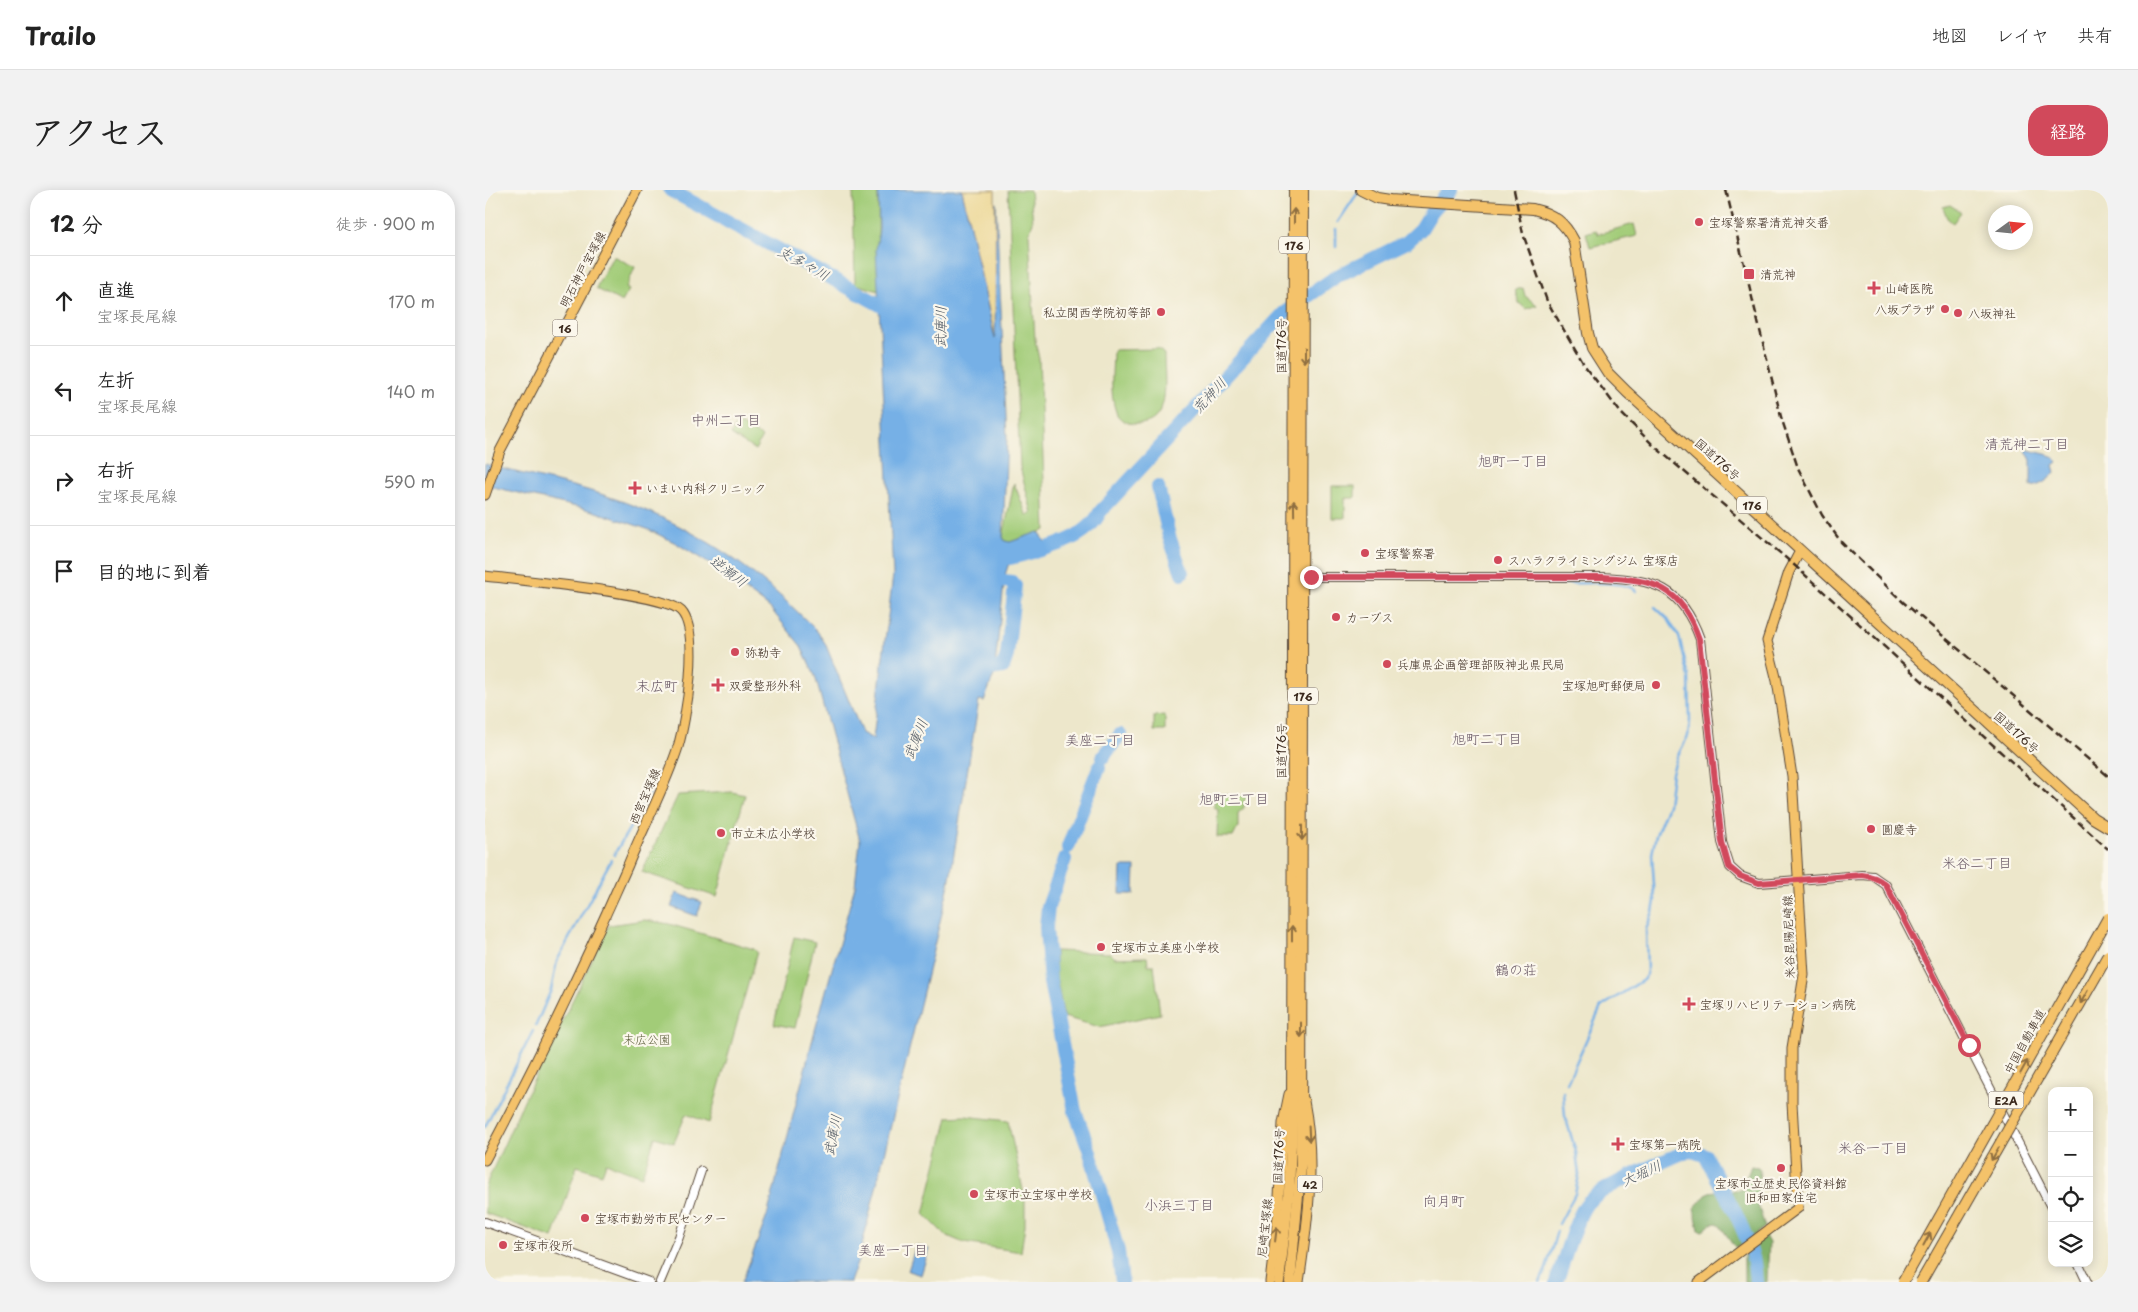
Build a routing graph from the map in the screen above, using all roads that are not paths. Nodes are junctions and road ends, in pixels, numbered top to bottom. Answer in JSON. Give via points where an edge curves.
{"nodes":[{"id":1,"x":637,"y":190,"type":"edge"},
{"id":2,"x":1294,"y":190,"type":"edge"},
{"id":3,"x":1303,"y":190,"type":"edge"},
{"id":4,"x":1363,"y":191,"type":"edge"},
{"id":5,"x":1300,"y":299,"type":"junction"},
{"id":6,"x":485,"y":495,"type":"edge"},
{"id":7,"x":1800,"y":551,"type":"junction"},
{"id":8,"x":485,"y":576,"type":"edge"},
{"id":9,"x":1298,"y":577,"type":"junction"},
{"id":10,"x":2108,"y":827,"type":"edge"},
{"id":11,"x":1798,"y":879,"type":"junction"},
{"id":12,"x":2108,"y":918,"type":"edge"},
{"id":13,"x":2108,"y":955,"type":"edge"},
{"id":14,"x":1296,"y":1086,"type":"junction"},
{"id":15,"x":485,"y":1160,"type":"edge"},
{"id":16,"x":701,"y":1171,"type":"dead end"},
{"id":17,"x":2048,"y":1201,"type":"edge"},
{"id":18,"x":485,"y":1222,"type":"edge"},
{"id":19,"x":2080,"y":1267,"type":"edge"},
{"id":20,"x":649,"y":1282,"type":"edge"},
{"id":21,"x":660,"y":1282,"type":"edge"},
{"id":22,"x":1270,"y":1282,"type":"edge"},
{"id":23,"x":1279,"y":1282,"type":"edge"},
{"id":24,"x":1290,"y":1282,"type":"edge"},
{"id":25,"x":1299,"y":1282,"type":"edge"},
{"id":26,"x":1699,"y":1282,"type":"edge"},
{"id":27,"x":1903,"y":1282,"type":"edge"},
{"id":28,"x":1921,"y":1282,"type":"edge"},
{"id":29,"x":2087,"y":1282,"type":"edge"}],
"edges":[{"from":1,"to":6,"type":"main road","name":"明石神戸宝塚線","number":"16","via":[[493,466]]},
{"from":5,"to":2,"type":"highway","name":"国道176号","number":"176","one_way":true},
{"from":3,"to":5,"type":"highway","name":"国道176号","number":"176"},
{"from":4,"to":7,"type":"highway","name":"国道176号","number":"176","via":[[1377,198],[1533,209],[1559,218],[1574,240],[1591,348],[1608,373]]},
{"from":5,"to":9,"type":"highway","name":"国道176号","number":"176","one_way":true},
{"from":9,"to":5,"type":"highway","name":"国道176号","number":"176","one_way":true,"via":[[1294,312]]},
{"from":7,"to":10,"type":"highway","name":"国道176号","number":"176","via":[[2086,811]]},
{"from":7,"to":11,"type":"main road","name":"米谷昆陽尼崎線","via":[[1789,572],[1767,641],[1777,681],[1792,776]]},
{"from":8,"to":15,"type":"main road","name":"西宮宝塚線","via":[[665,602],[683,613],[689,626],[691,644],[678,748],[603,922],[525,1085]]},
{"from":9,"to":11,"type":"street","via":[[1603,577],[1639,579],[1668,592],[1682,604],[1699,639],[1722,842],[1729,867],[1740,876],[1759,883]]},
{"from":9,"to":14,"type":"highway","name":"国道176号","number":"176"},
{"from":11,"to":17,"type":"street","via":[[1862,875],[1873,876],[1886,885]]},
{"from":11,"to":26,"type":"main road","name":"米谷昆陽尼崎線","via":[[1804,976],[1792,1048],[1798,1208]]},
{"from":27,"to":12,"type":"highway","name":"中国自動車道","number":"E2A","one_way":true,"bridge":true},
{"from":13,"to":28,"type":"highway","number":"E2A","one_way":true,"bridge":true},
{"from":22,"to":14,"type":"main road","name":"尼崎宝塚線","number":"42","one_way":true,"via":[[1278,1215],[1283,1123]]},
{"from":14,"to":23,"type":"highway","name":"国道176号","number":"176"},
{"from":14,"to":24,"type":"highway","name":"国道176号","number":"176","via":[[1301,1164]]},
{"from":14,"to":25,"type":"main road","number":"42","one_way":true,"via":[[1308,1123],[1310,1178]]},
{"from":16,"to":21,"type":"street"},
{"from":18,"to":20,"type":"street"},
{"from":19,"to":29,"type":"street"}]}
